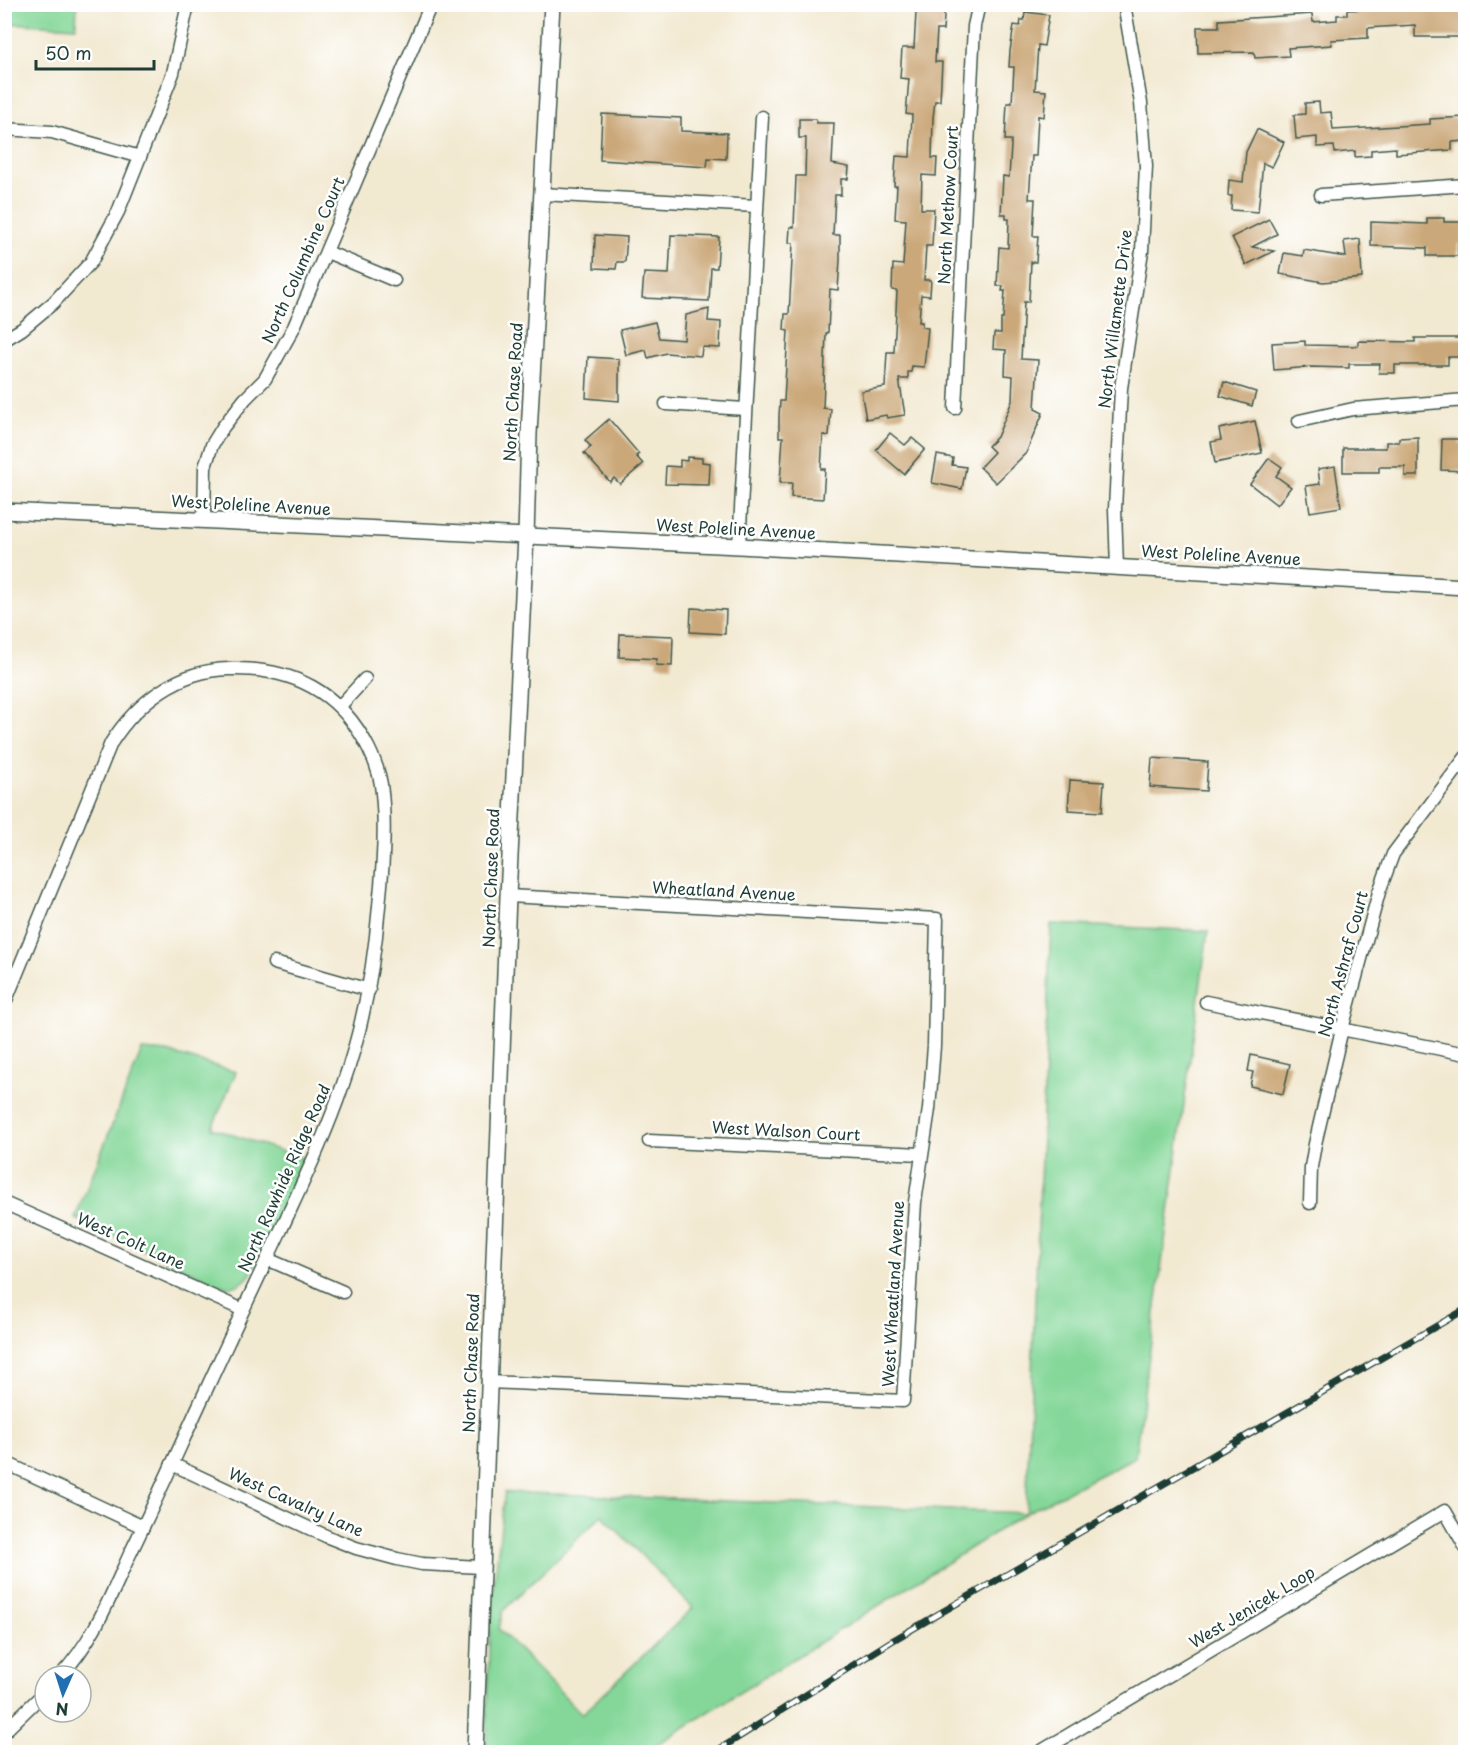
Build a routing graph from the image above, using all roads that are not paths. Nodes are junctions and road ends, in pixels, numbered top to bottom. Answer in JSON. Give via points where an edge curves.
{"nodes":[{"id":1,"x":188,"y":4,"type":"edge"},
{"id":2,"x":431,"y":4,"type":"edge"},
{"id":3,"x":552,"y":4,"type":"edge"},
{"id":4,"x":979,"y":4,"type":"edge"},
{"id":5,"x":1124,"y":4,"type":"edge"},
{"id":6,"x":762,"y":117,"type":"dead end"},
{"id":7,"x":4,"y":129,"type":"edge"},
{"id":8,"x":140,"y":157,"type":"junction"},
{"id":9,"x":1466,"y":185,"type":"edge"},
{"id":10,"x":542,"y":195,"type":"junction"},
{"id":11,"x":1321,"y":195,"type":"dead end"},
{"id":12,"x":756,"y":207,"type":"junction"},
{"id":13,"x":327,"y":252,"type":"junction"},
{"id":14,"x":394,"y":280,"type":"dead end"},
{"id":15,"x":4,"y":340,"type":"edge"},
{"id":16,"x":1466,"y":400,"type":"edge"},
{"id":17,"x":666,"y":404,"type":"dead end"},
{"id":18,"x":955,"y":408,"type":"dead end"},
{"id":19,"x":745,"y":409,"type":"junction"},
{"id":20,"x":1299,"y":421,"type":"dead end"},
{"id":21,"x":4,"y":511,"type":"edge"},
{"id":22,"x":204,"y":521,"type":"junction"},
{"id":23,"x":526,"y":536,"type":"junction"},
{"id":24,"x":739,"y":546,"type":"junction"},
{"id":25,"x":1117,"y":568,"type":"junction"},
{"id":26,"x":1466,"y":587,"type":"edge"},
{"id":27,"x":365,"y":679,"type":"dead end"},
{"id":28,"x":339,"y":706,"type":"junction"},
{"id":29,"x":1466,"y":758,"type":"edge"},
{"id":30,"x":508,"y":896,"type":"junction"},
{"id":31,"x":937,"y":920,"type":"joint"},
{"id":32,"x":274,"y":963,"type":"dead end"},
{"id":33,"x":369,"y":990,"type":"junction"},
{"id":34,"x":1206,"y":1002,"type":"dead end"},
{"id":35,"x":4,"y":1005,"type":"edge"},
{"id":36,"x":1342,"y":1029,"type":"junction"},
{"id":37,"x":1466,"y":1054,"type":"edge"},
{"id":38,"x":649,"y":1141,"type":"dead end"},
{"id":39,"x":921,"y":1154,"type":"junction"},
{"id":40,"x":4,"y":1203,"type":"edge"},
{"id":41,"x":1311,"y":1203,"type":"dead end"},
{"id":42,"x":267,"y":1259,"type":"junction"},
{"id":43,"x":343,"y":1292,"type":"dead end"},
{"id":44,"x":243,"y":1310,"type":"junction"},
{"id":45,"x":488,"y":1382,"type":"junction"},
{"id":46,"x":4,"y":1462,"type":"edge"},
{"id":47,"x":172,"y":1464,"type":"junction"},
{"id":48,"x":143,"y":1527,"type":"junction"},
{"id":49,"x":1466,"y":1548,"type":"edge"},
{"id":50,"x":481,"y":1567,"type":"junction"},
{"id":51,"x":70,"y":1664,"type":"edge"},
{"id":52,"x":33,"y":1704,"type":"edge"},
{"id":53,"x":4,"y":1732,"type":"edge"},
{"id":54,"x":475,"y":1752,"type":"edge"},
{"id":55,"x":1040,"y":1752,"type":"edge"}],
"edges":[{"from":1,"to":8,"type":"street","via":[[173,73]]},
{"from":2,"to":13,"type":"street","name":"North Columbine Court"},
{"from":3,"to":10,"type":"street","name":"North Chase Road"},
{"from":4,"to":18,"type":"street","name":"North Methow Court","via":[[974,26]]},
{"from":5,"to":25,"type":"street","name":"North Willamette Drive","via":[[1141,103],[1146,166],[1142,251],[1121,388],[1115,509]]},
{"from":6,"to":12,"type":"street"},
{"from":7,"to":8,"type":"street","via":[[52,132]]},
{"from":8,"to":15,"type":"street","via":[[118,212],[91,262],[53,303]]},
{"from":9,"to":11,"type":"street"},
{"from":10,"to":12,"type":"street"},
{"from":10,"to":23,"type":"street","name":"North Chase Road"},
{"from":12,"to":19,"type":"street"},
{"from":13,"to":14,"type":"street"},
{"from":13,"to":22,"type":"street","name":"North Columbine Court","via":[[294,327],[265,379],[245,399],[212,445],[206,467]]},
{"from":16,"to":20,"type":"street","via":[[1353,409]]},
{"from":17,"to":19,"type":"street"},
{"from":19,"to":24,"type":"street"},
{"from":21,"to":22,"type":"street","name":"West Poleline Avenue"},
{"from":22,"to":23,"type":"street","name":"West Poleline Avenue"},
{"from":23,"to":24,"type":"street","name":"West Poleline Avenue"},
{"from":23,"to":30,"type":"street","name":"North Chase Road"},
{"from":24,"to":25,"type":"street","name":"West Poleline Avenue"},
{"from":25,"to":26,"type":"street","name":"West Poleline Avenue"},
{"from":27,"to":28,"type":"street"},
{"from":28,"to":33,"type":"street","name":"North Rawhide Ridge Road","via":[[363,738],[382,791],[382,878]]},
{"from":28,"to":35,"type":"street","name":"North Rawhide Ridge Road","via":[[308,684],[254,669],[199,673],[168,686],[148,700],[111,743]]},
{"from":29,"to":36,"type":"street","name":"North Ashraf Court","via":[[1393,854]]},
{"from":30,"to":31,"type":"street","name":"Wheatland Avenue"},
{"from":30,"to":45,"type":"street","name":"North Chase Road"},
{"from":31,"to":39,"type":"street","name":"West Wheatland Avenue","via":[[934,1046]]},
{"from":32,"to":33,"type":"street"},
{"from":33,"to":42,"type":"street","name":"North Rawhide Ridge Road","via":[[326,1132]]},
{"from":34,"to":36,"type":"street"},
{"from":36,"to":37,"type":"street"},
{"from":36,"to":41,"type":"street","name":"North Ashraf Court","via":[[1315,1144]]},
{"from":38,"to":39,"type":"street","name":"West Walson Court"},
{"from":39,"to":45,"type":"street","name":"West Wheatland Avenue","via":[[911,1247],[903,1401]]},
{"from":40,"to":44,"type":"street","name":"West Colt Lane"},
{"from":42,"to":43,"type":"street"},
{"from":42,"to":44,"type":"street","name":"North Rawhide Ridge Road"},
{"from":44,"to":47,"type":"street","name":"North Rawhide Ridge Road"},
{"from":45,"to":50,"type":"street","name":"North Chase Road"},
{"from":46,"to":48,"type":"street"},
{"from":47,"to":48,"type":"street","name":"North Rawhide Ridge Road"},
{"from":47,"to":50,"type":"street","name":"West Cavalry Lane","via":[[356,1548],[422,1564]]},
{"from":48,"to":51,"type":"street","name":"North Rawhide Ridge Road","via":[[100,1619]]},
{"from":49,"to":55,"type":"street","name":"West Jenicek Loop","via":[[1445,1511]]},
{"from":50,"to":54,"type":"street","name":"North Chase Road"},
{"from":52,"to":53,"type":"street"}]}
